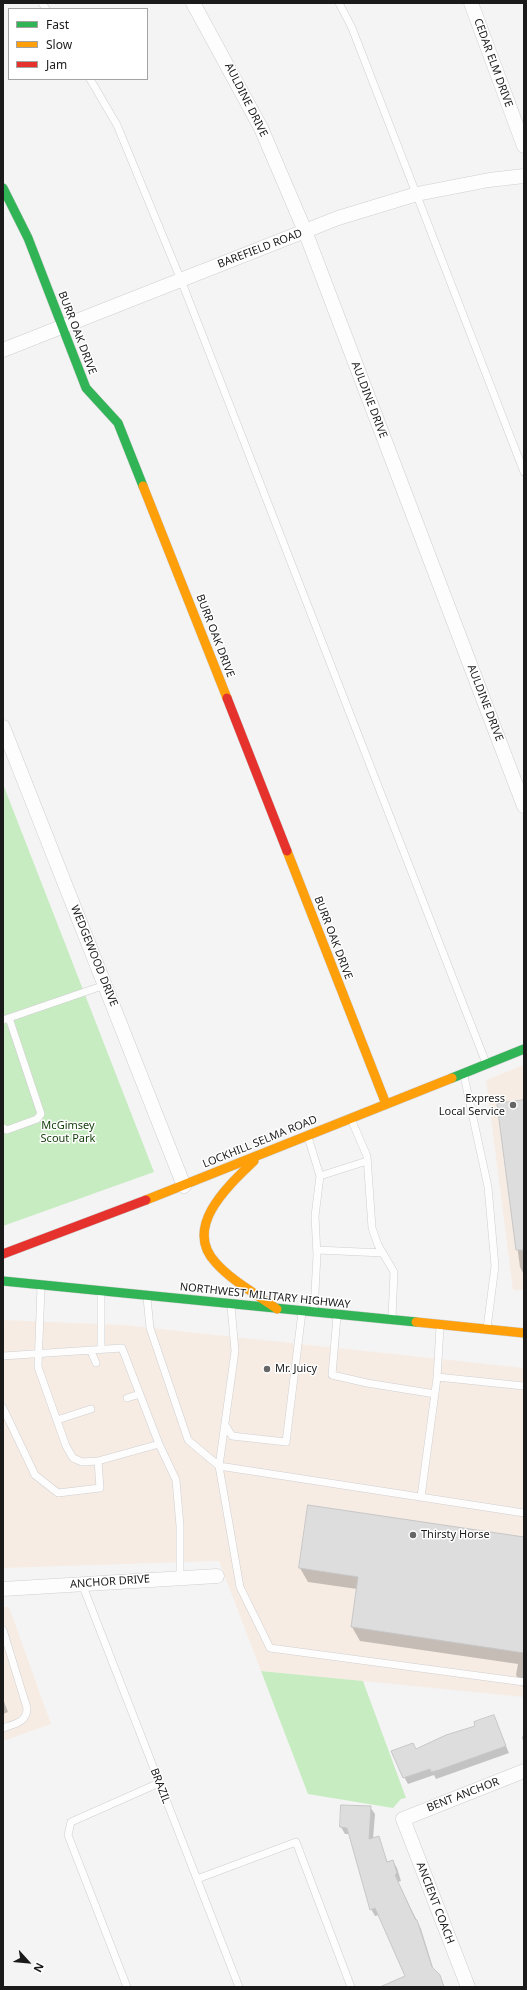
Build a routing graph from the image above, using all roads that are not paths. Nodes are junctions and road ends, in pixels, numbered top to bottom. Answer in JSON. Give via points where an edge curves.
{"nodes":[{"id":1,"x":193,"y":3,"type":"edge"},
{"id":2,"x":339,"y":3,"type":"edge"},
{"id":3,"x":471,"y":3,"type":"edge"},
{"id":4,"x":91,"y":80,"type":"edge"},
{"id":5,"x":524,"y":146,"type":"edge"},
{"id":6,"x":524,"y":176,"type":"edge"},
{"id":7,"x":3,"y":188,"type":"edge"},
{"id":8,"x":417,"y":194,"type":"junction"},
{"id":9,"x":305,"y":232,"type":"junction"},
{"id":10,"x":181,"y":280,"type":"junction"},
{"id":11,"x":62,"y":326,"type":"junction"},
{"id":12,"x":3,"y":350,"type":"edge"},
{"id":13,"x":524,"y":472,"type":"edge"},
{"id":14,"x":3,"y":727,"type":"edge"},
{"id":15,"x":524,"y":806,"type":"edge"},
{"id":16,"x":105,"y":985,"type":"junction"},
{"id":17,"x":6,"y":1019,"type":"edge"},
{"id":18,"x":524,"y":1049,"type":"edge"},
{"id":19,"x":486,"y":1064,"type":"junction"},
{"id":20,"x":463,"y":1074,"type":"junction"},
{"id":21,"x":386,"y":1104,"type":"junction"},
{"id":22,"x":351,"y":1118,"type":"junction"},
{"id":23,"x":3,"y":1128,"type":"edge"},
{"id":24,"x":307,"y":1136,"type":"junction"},
{"id":25,"x":260,"y":1155,"type":"junction"},
{"id":26,"x":367,"y":1161,"type":"junction"},
{"id":27,"x":320,"y":1176,"type":"junction"},
{"id":28,"x":184,"y":1186,"type":"junction"},
{"id":29,"x":317,"y":1250,"type":"junction"},
{"id":30,"x":383,"y":1253,"type":"junction"},
{"id":31,"x":3,"y":1254,"type":"edge"},
{"id":32,"x":3,"y":1281,"type":"edge"},
{"id":33,"x":41,"y":1285,"type":"junction"},
{"id":34,"x":101,"y":1291,"type":"junction"},
{"id":35,"x":147,"y":1296,"type":"junction"},
{"id":36,"x":231,"y":1304,"type":"junction"},
{"id":37,"x":277,"y":1309,"type":"junction"},
{"id":38,"x":302,"y":1312,"type":"junction"},
{"id":39,"x":314,"y":1313,"type":"junction"},
{"id":40,"x":337,"y":1315,"type":"junction"},
{"id":41,"x":392,"y":1320,"type":"junction"},
{"id":42,"x":440,"y":1325,"type":"junction"},
{"id":43,"x":486,"y":1329,"type":"junction"},
{"id":44,"x":524,"y":1333,"type":"edge"},
{"id":45,"x":101,"y":1350,"type":"junction"},
{"id":46,"x":91,"y":1351,"type":"junction"},
{"id":47,"x":38,"y":1354,"type":"junction"},
{"id":48,"x":3,"y":1356,"type":"edge"},
{"id":49,"x":96,"y":1363,"type":"dead end"},
{"id":50,"x":437,"y":1377,"type":"junction"},
{"id":51,"x":524,"y":1386,"type":"edge"},
{"id":52,"x":140,"y":1394,"type":"junction"},
{"id":53,"x":435,"y":1394,"type":"junction"},
{"id":54,"x":127,"y":1398,"type":"dead end"},
{"id":55,"x":3,"y":1408,"type":"edge"},
{"id":56,"x":91,"y":1409,"type":"dead end"},
{"id":57,"x":57,"y":1420,"type":"junction"},
{"id":58,"x":225,"y":1425,"type":"junction"},
{"id":59,"x":159,"y":1444,"type":"junction"},
{"id":60,"x":98,"y":1461,"type":"junction"},
{"id":61,"x":219,"y":1466,"type":"junction"},
{"id":62,"x":421,"y":1497,"type":"junction"},
{"id":63,"x":524,"y":1513,"type":"edge"},
{"id":64,"x":217,"y":1576,"type":"dead end"},
{"id":65,"x":180,"y":1578,"type":"junction"},
{"id":66,"x":82,"y":1584,"type":"junction"},
{"id":67,"x":3,"y":1589,"type":"edge"},
{"id":68,"x":3,"y":1630,"type":"edge"},
{"id":69,"x":524,"y":1682,"type":"edge"},
{"id":70,"x":3,"y":1728,"type":"edge"},
{"id":71,"x":524,"y":1771,"type":"edge"},
{"id":72,"x":159,"y":1783,"type":"junction"},
{"id":73,"x":403,"y":1818,"type":"joint"},
{"id":74,"x":197,"y":1879,"type":"junction"},
{"id":75,"x":127,"y":1987,"type":"edge"},
{"id":76,"x":239,"y":1987,"type":"edge"},
{"id":77,"x":351,"y":1987,"type":"edge"},
{"id":78,"x":468,"y":1987,"type":"edge"}],
"edges":[{"from":1,"to":9,"type":"street","name":"AULDINE DRIVE","via":[[261,128]]},
{"from":2,"to":8,"type":"lane","via":[[352,28]]},
{"from":3,"to":5,"type":"street","name":"CEDAR ELM DRIVE"},
{"from":4,"to":10,"type":"lane","via":[[117,125]]},
{"from":6,"to":8,"type":"street","name":"BAREFIELD ROAD"},
{"from":7,"to":11,"type":"main road","name":"BURR OAK DRIVE","via":[[28,238]]},
{"from":8,"to":9,"type":"street","name":"BAREFIELD ROAD","via":[[338,218]]},
{"from":8,"to":13,"type":"lane"},
{"from":9,"to":10,"type":"street","name":"BAREFIELD ROAD"},
{"from":9,"to":15,"type":"street","name":"AULDINE DRIVE"},
{"from":10,"to":11,"type":"street","name":"BAREFIELD ROAD"},
{"from":10,"to":19,"type":"lane"},
{"from":11,"to":12,"type":"street","name":"BAREFIELD ROAD"},
{"from":11,"to":21,"type":"main road","name":"BURR OAK DRIVE","via":[[86,388],[118,423],[129,449]]},
{"from":14,"to":16,"type":"street","name":"WEDGEWOOD DRIVE"},
{"from":16,"to":17,"type":"lane"},
{"from":16,"to":28,"type":"street","name":"WEDGEWOOD DRIVE"},
{"from":17,"to":23,"type":"lane","via":[[41,1114],[37,1119],[7,1130]]},
{"from":18,"to":19,"type":"main road","name":"LOCKHILL SELMA ROAD"},
{"from":19,"to":20,"type":"main road","name":"LOCKHILL SELMA ROAD"},
{"from":20,"to":21,"type":"main road","name":"LOCKHILL SELMA ROAD"},
{"from":20,"to":43,"type":"lane","via":[[488,1187],[495,1266]]},
{"from":21,"to":22,"type":"main road","name":"LOCKHILL SELMA ROAD"},
{"from":22,"to":24,"type":"main road","name":"LOCKHILL SELMA ROAD"},
{"from":22,"to":26,"type":"lane"},
{"from":24,"to":25,"type":"main road","name":"LOCKHILL SELMA ROAD"},
{"from":24,"to":27,"type":"lane"},
{"from":25,"to":28,"type":"main road","name":"LOCKHILL SELMA ROAD"},
{"from":25,"to":37,"type":"main road","via":[[213,1206],[204,1229],[205,1242],[210,1256],[221,1268]]},
{"from":26,"to":27,"type":"lane"},
{"from":26,"to":30,"type":"lane","via":[[372,1228]]},
{"from":27,"to":29,"type":"lane","via":[[315,1216]]},
{"from":28,"to":31,"type":"main road","name":"LOCKHILL SELMA ROAD"},
{"from":29,"to":30,"type":"lane"},
{"from":29,"to":39,"type":"lane"},
{"from":30,"to":41,"type":"lane","via":[[394,1272]]},
{"from":32,"to":33,"type":"main road","name":"NORTHWEST MILITARY HIGHWAY"},
{"from":33,"to":34,"type":"main road","name":"NORTHWEST MILITARY HIGHWAY"},
{"from":33,"to":47,"type":"lane"},
{"from":34,"to":35,"type":"main road","name":"NORTHWEST MILITARY HIGHWAY"},
{"from":34,"to":45,"type":"lane"},
{"from":35,"to":36,"type":"main road","name":"NORTHWEST MILITARY HIGHWAY"},
{"from":35,"to":61,"type":"lane","via":[[150,1328],[188,1440]]},
{"from":36,"to":37,"type":"main road","name":"NORTHWEST MILITARY HIGHWAY"},
{"from":36,"to":58,"type":"lane","via":[[235,1351]]},
{"from":37,"to":38,"type":"main road","name":"NORTHWEST MILITARY HIGHWAY"},
{"from":38,"to":39,"type":"main road","name":"NORTHWEST MILITARY HIGHWAY"},
{"from":38,"to":58,"type":"lane","via":[[286,1442],[232,1436]]},
{"from":39,"to":40,"type":"main road","name":"NORTHWEST MILITARY HIGHWAY"},
{"from":40,"to":41,"type":"main road","name":"NORTHWEST MILITARY HIGHWAY"},
{"from":40,"to":53,"type":"lane","via":[[332,1375]]},
{"from":41,"to":42,"type":"main road","name":"NORTHWEST MILITARY HIGHWAY"},
{"from":42,"to":43,"type":"main road","name":"NORTHWEST MILITARY HIGHWAY"},
{"from":42,"to":50,"type":"lane"},
{"from":43,"to":44,"type":"main road","name":"NORTHWEST MILITARY HIGHWAY"},
{"from":45,"to":46,"type":"lane"},
{"from":45,"to":52,"type":"lane","via":[[122,1348]]},
{"from":46,"to":47,"type":"lane"},
{"from":46,"to":49,"type":"lane"},
{"from":47,"to":48,"type":"lane"},
{"from":47,"to":57,"type":"lane","via":[[38,1367]]},
{"from":50,"to":51,"type":"lane"},
{"from":50,"to":53,"type":"lane"},
{"from":52,"to":54,"type":"lane"},
{"from":52,"to":59,"type":"lane"},
{"from":53,"to":62,"type":"lane"},
{"from":55,"to":60,"type":"lane","via":[[35,1475],[58,1493],[100,1488]]},
{"from":56,"to":57,"type":"lane"},
{"from":57,"to":60,"type":"lane","via":[[73,1458],[82,1462]]},
{"from":58,"to":61,"type":"lane"},
{"from":59,"to":60,"type":"lane"},
{"from":59,"to":65,"type":"lane","via":[[176,1480],[180,1526]]},
{"from":61,"to":62,"type":"lane"},
{"from":61,"to":69,"type":"lane","via":[[240,1587],[270,1648]]},
{"from":62,"to":63,"type":"lane"},
{"from":64,"to":65,"type":"street","name":"ANCHOR DRIVE"},
{"from":65,"to":66,"type":"street","name":"ANCHOR DRIVE"},
{"from":66,"to":67,"type":"street","name":"ANCHOR DRIVE"},
{"from":66,"to":72,"type":"lane","name":"BRAZIL"},
{"from":68,"to":70,"type":"lane","via":[[27,1708],[23,1721]]},
{"from":71,"to":73,"type":"street","name":"BENT ANCHOR"},
{"from":72,"to":74,"type":"lane","name":"BRAZIL"},
{"from":72,"to":75,"type":"lane","via":[[71,1822],[68,1835]]},
{"from":73,"to":78,"type":"street","name":"ANCIENT COACH"},
{"from":74,"to":76,"type":"lane","name":"BRAZIL"},
{"from":74,"to":77,"type":"lane","via":[[296,1842]]}]}
